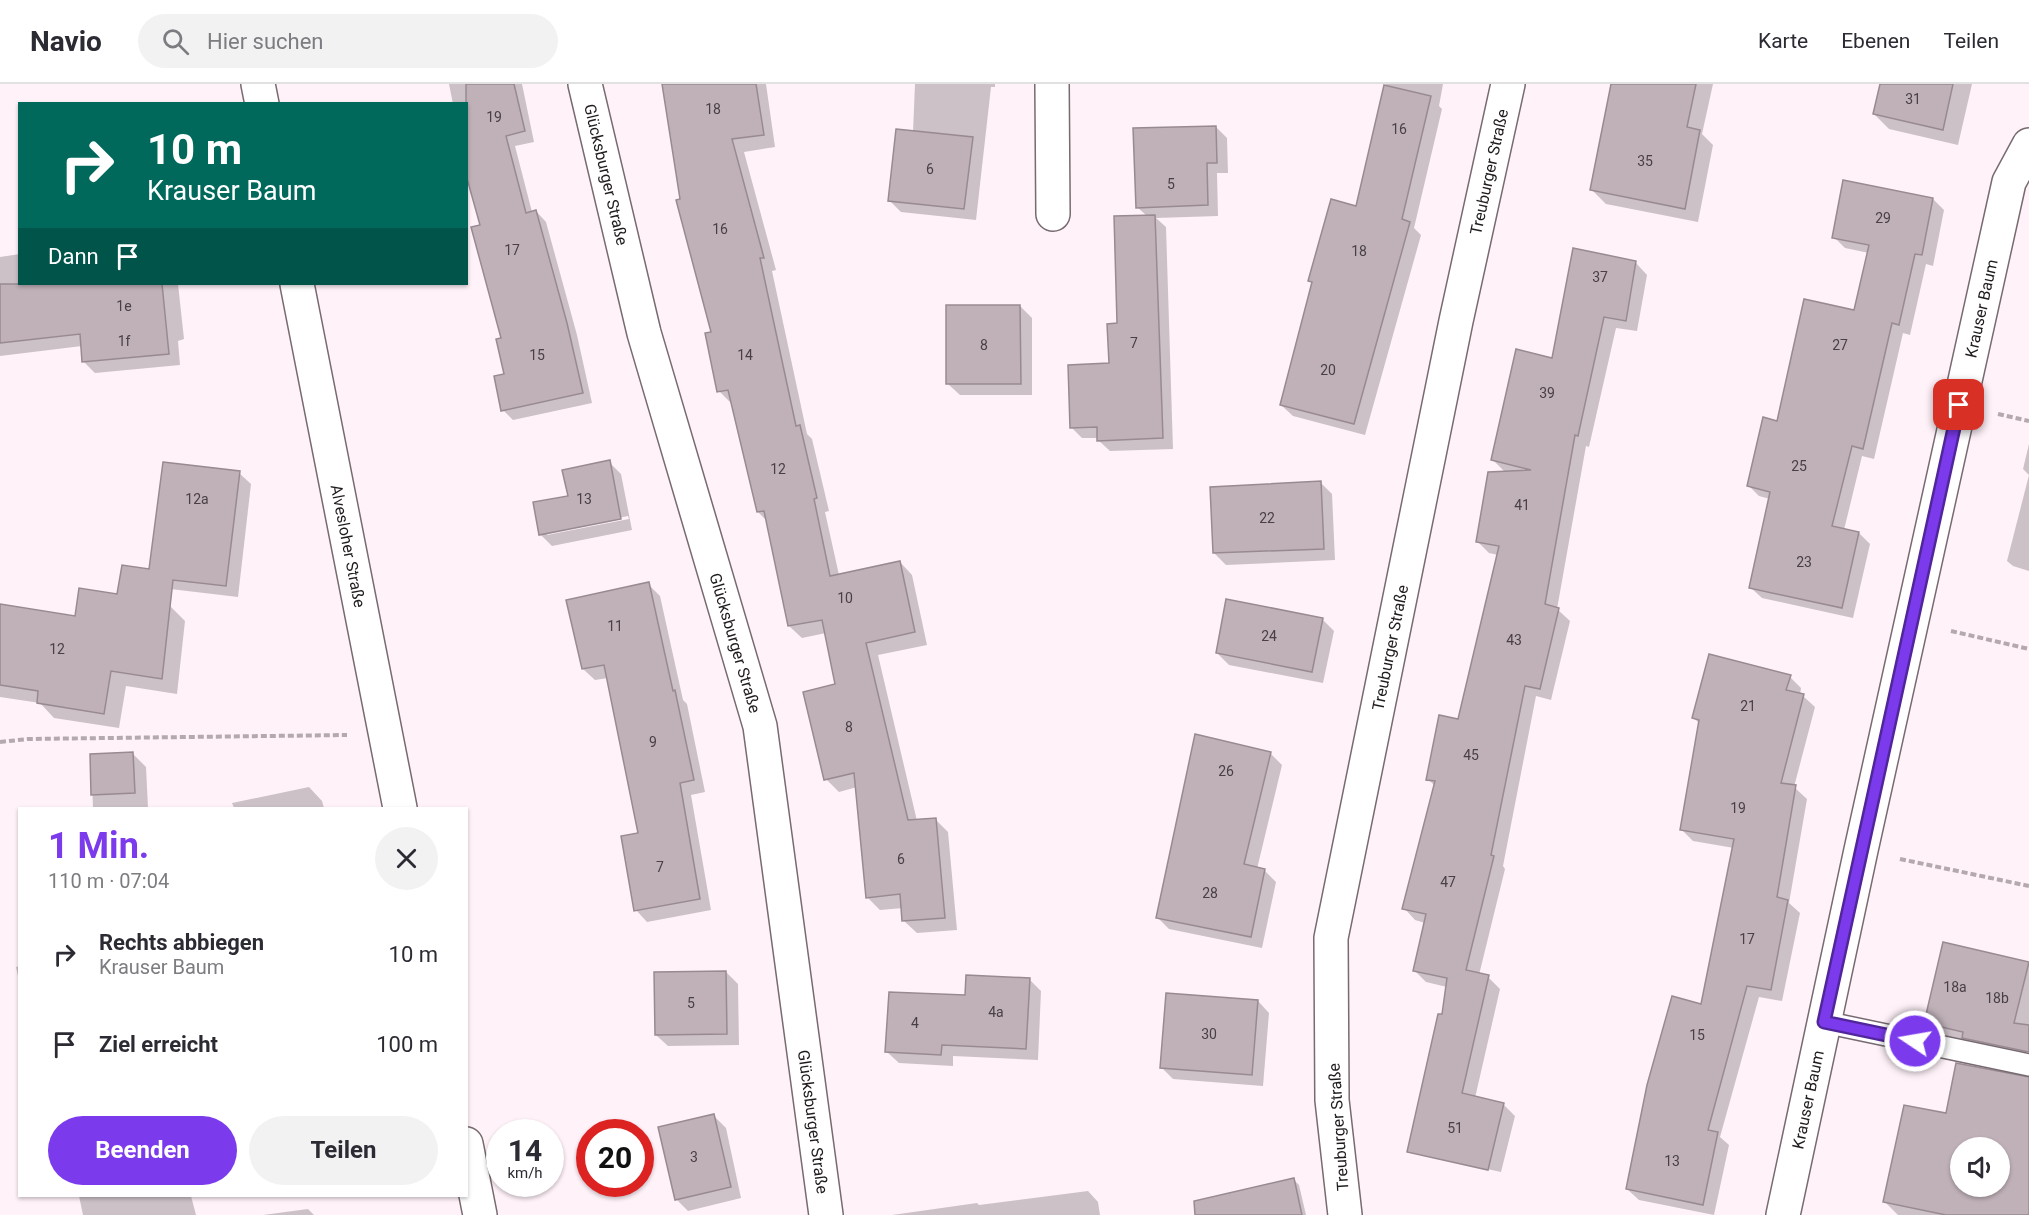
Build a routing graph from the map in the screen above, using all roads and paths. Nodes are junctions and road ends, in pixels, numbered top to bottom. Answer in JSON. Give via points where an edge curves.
{"nodes":[{"id":1,"x":258,"y":84,"type":"edge"},
{"id":2,"x":585,"y":84,"type":"edge"},
{"id":3,"x":1052,"y":84,"type":"edge"},
{"id":4,"x":1508,"y":84,"type":"edge"},
{"id":5,"x":262,"y":102,"type":"edge"},
{"id":6,"x":2029,"y":145,"type":"edge"},
{"id":7,"x":1053,"y":214,"type":"dead end"},
{"id":8,"x":297,"y":285,"type":"edge"},
{"id":9,"x":1911,"y":622,"type":"junction"},
{"id":10,"x":2029,"y":649,"type":"edge"},
{"id":11,"x":385,"y":734,"type":"junction"},
{"id":12,"x":0,"y":742,"type":"edge"},
{"id":13,"x":400,"y":807,"type":"edge"},
{"id":14,"x":1861,"y":850,"type":"junction"},
{"id":15,"x":2029,"y":886,"type":"edge"},
{"id":16,"x":1824,"y":1022,"type":"junction"},
{"id":17,"x":2029,"y":1065,"type":"edge"},
{"id":18,"x":468,"y":1154,"type":"edge"},
{"id":19,"x":480,"y":1215,"type":"edge"},
{"id":20,"x":826,"y":1215,"type":"edge"},
{"id":21,"x":1345,"y":1215,"type":"edge"},
{"id":22,"x":1783,"y":1215,"type":"edge"}],
"edges":[{"from":1,"to":5,"type":"street"},
{"from":2,"to":20,"type":"street","name":"Glücksburger Straße","via":[[644,333],[760,726]]},
{"from":3,"to":7,"type":"street"},
{"from":4,"to":21,"type":"street","name":"Treuburger Straße","via":[[1331,938],[1332,1100]]},
{"from":6,"to":9,"type":"street","name":"Krauser Baum","via":[[2009,182]]},
{"from":8,"to":11,"type":"street","name":"Alvesloher Straße"},
{"from":9,"to":10,"type":"path"},
{"from":9,"to":14,"type":"street","name":"Krauser Baum"},
{"from":11,"to":12,"type":"path"},
{"from":11,"to":13,"type":"street","name":"Alvesloher Straße"},
{"from":14,"to":15,"type":"path"},
{"from":14,"to":16,"type":"street","name":"Krauser Baum"},
{"from":16,"to":17,"type":"lane"},
{"from":16,"to":22,"type":"street","name":"Krauser Baum"},
{"from":18,"to":19,"type":"street"}]}
